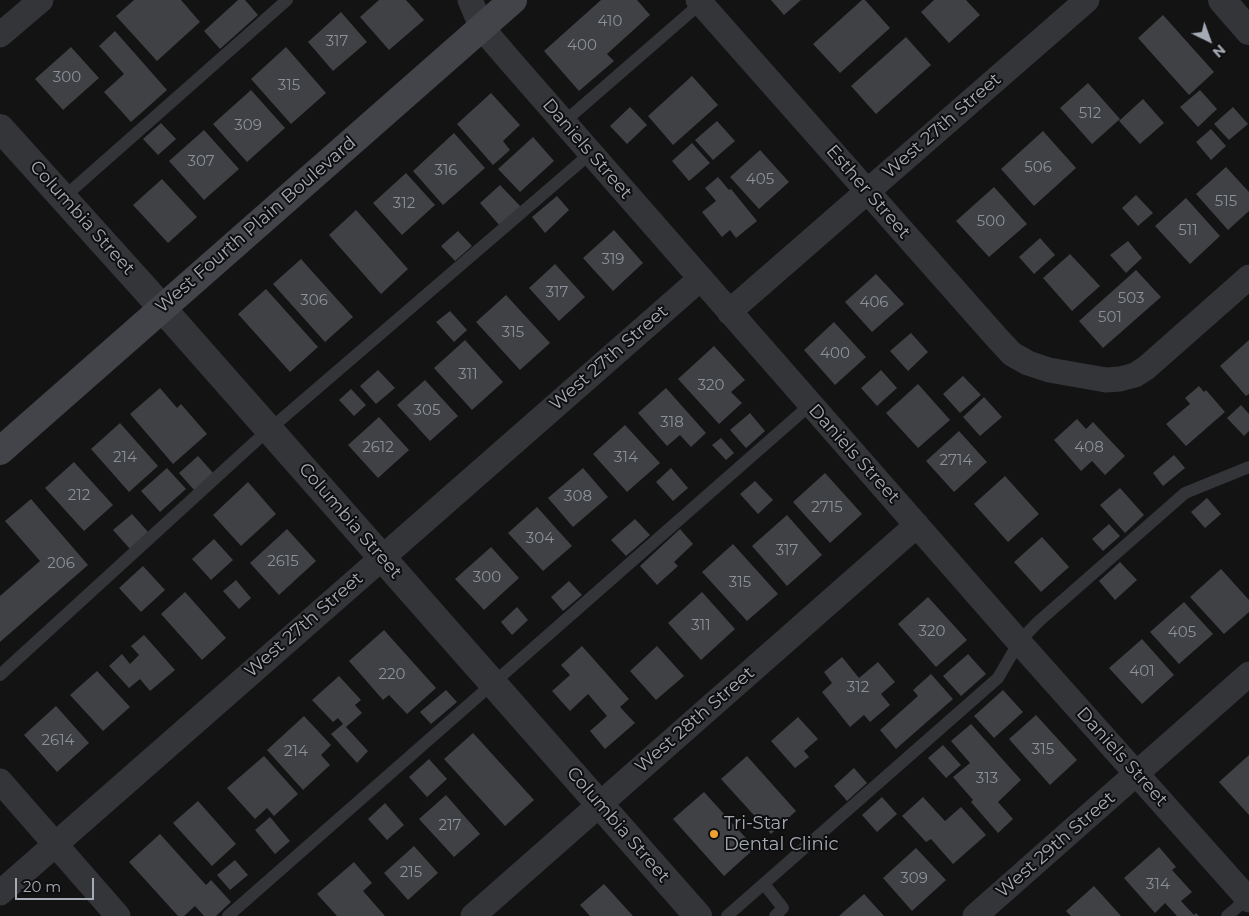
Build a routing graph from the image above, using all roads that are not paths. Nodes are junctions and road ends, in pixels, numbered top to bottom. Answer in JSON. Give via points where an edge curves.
{"nodes":[{"id":1,"x":41,"y":0,"type":"edge"},
{"id":2,"x":286,"y":0,"type":"edge"},
{"id":3,"x":470,"y":0,"type":"edge"},
{"id":4,"x":512,"y":0,"type":"edge"},
{"id":5,"x":1087,"y":0,"type":"edge"},
{"id":6,"x":1222,"y":0,"type":"edge"},
{"id":7,"x":700,"y":1,"type":"edge"},
{"id":8,"x":1247,"y":23,"type":"edge"},
{"id":9,"x":482,"y":28,"type":"junction"},
{"id":10,"x":0,"y":36,"type":"edge"},
{"id":11,"x":564,"y":122,"type":"junction"},
{"id":12,"x":0,"y":128,"type":"edge"},
{"id":13,"x":591,"y":153,"type":"junction"},
{"id":14,"x":868,"y":191,"type":"junction"},
{"id":15,"x":64,"y":197,"type":"junction"},
{"id":16,"x":1249,"y":276,"type":"edge"},
{"id":17,"x":700,"y":279,"type":"junction"},
{"id":18,"x":162,"y":308,"type":"junction"},
{"id":19,"x":729,"y":312,"type":"junction"},
{"id":20,"x":810,"y":405,"type":"junction"},
{"id":21,"x":270,"y":430,"type":"junction"},
{"id":22,"x":0,"y":451,"type":"edge"},
{"id":23,"x":1249,"y":467,"type":"edge"},
{"id":24,"x":917,"y":525,"type":"junction"},
{"id":25,"x":382,"y":557,"type":"junction"},
{"id":26,"x":1019,"y":642,"type":"junction"},
{"id":27,"x":1249,"y":674,"type":"edge"},
{"id":28,"x":0,"y":675,"type":"edge"},
{"id":29,"x":493,"y":683,"type":"junction"},
{"id":30,"x":1137,"y":773,"type":"junction"},
{"id":31,"x":0,"y":781,"type":"edge"},
{"id":32,"x":600,"y":804,"type":"junction"},
{"id":33,"x":54,"y":844,"type":"junction"},
{"id":34,"x":764,"y":884,"type":"junction"},
{"id":35,"x":0,"y":893,"type":"edge"},
{"id":36,"x":1249,"y":899,"type":"edge"},
{"id":37,"x":118,"y":916,"type":"edge"},
{"id":38,"x":228,"y":916,"type":"edge"},
{"id":39,"x":473,"y":916,"type":"edge"},
{"id":40,"x":698,"y":916,"type":"edge"},
{"id":41,"x":727,"y":916,"type":"edge"},
{"id":42,"x":775,"y":916,"type":"edge"},
{"id":43,"x":975,"y":916,"type":"edge"},
{"id":44,"x":1227,"y":916,"type":"edge"}],
"edges":[{"from":1,"to":10,"type":"street"},
{"from":2,"to":15,"type":"lane"},
{"from":3,"to":9,"type":"street","name":"Daniels Street"},
{"from":4,"to":9,"type":"main road","name":"West Fourth Plain Boulevard"},
{"from":5,"to":14,"type":"street","name":"West 27th Street"},
{"from":6,"to":8,"type":"street"},
{"from":7,"to":11,"type":"lane"},
{"from":7,"to":14,"type":"street","name":"Esther Street"},
{"from":9,"to":11,"type":"street","name":"Daniels Street"},
{"from":9,"to":18,"type":"main road","name":"West Fourth Plain Boulevard"},
{"from":11,"to":13,"type":"street","name":"Daniels Street"},
{"from":12,"to":15,"type":"street","name":"Columbia Street"},
{"from":13,"to":17,"type":"street","name":"Daniels Street"},
{"from":13,"to":21,"type":"lane"},
{"from":14,"to":16,"type":"street","name":"Esther Street","via":[[1012,354],[1049,370],[1106,380],[1136,375]]},
{"from":14,"to":19,"type":"street","name":"West 27th Street"},
{"from":15,"to":18,"type":"street","name":"Columbia Street"},
{"from":17,"to":19,"type":"street","name":"Daniels Street"},
{"from":17,"to":25,"type":"street","name":"West 27th Street"},
{"from":18,"to":21,"type":"street","name":"Columbia Street"},
{"from":18,"to":22,"type":"main road","name":"West Fourth Plain Boulevard"},
{"from":19,"to":20,"type":"street","name":"Daniels Street"},
{"from":20,"to":24,"type":"street","name":"Daniels Street"},
{"from":20,"to":29,"type":"lane"},
{"from":21,"to":25,"type":"street","name":"Columbia Street"},
{"from":21,"to":28,"type":"lane"},
{"from":23,"to":26,"type":"lane","via":[[1185,493]]},
{"from":24,"to":26,"type":"street","name":"Daniels Street"},
{"from":24,"to":32,"type":"street","name":"West 28th Street"},
{"from":25,"to":29,"type":"street","name":"Columbia Street"},
{"from":25,"to":33,"type":"street","name":"West 27th Street"},
{"from":26,"to":30,"type":"street","name":"Daniels Street"},
{"from":26,"to":34,"type":"lane","via":[[998,678]]},
{"from":27,"to":30,"type":"street","name":"West 29th Street"},
{"from":29,"to":32,"type":"street","name":"Columbia Street"},
{"from":29,"to":38,"type":"lane"},
{"from":30,"to":36,"type":"street","name":"Daniels Street"},
{"from":30,"to":43,"type":"street","name":"West 29th Street"},
{"from":31,"to":33,"type":"street"},
{"from":32,"to":39,"type":"street","name":"West 28th Street"},
{"from":32,"to":40,"type":"street","name":"Columbia Street"},
{"from":33,"to":35,"type":"street","name":"West 27th Street"},
{"from":33,"to":37,"type":"street"},
{"from":34,"to":41,"type":"lane"},
{"from":34,"to":42,"type":"lane","via":[[784,908]]},
{"from":36,"to":44,"type":"lane"}]}
